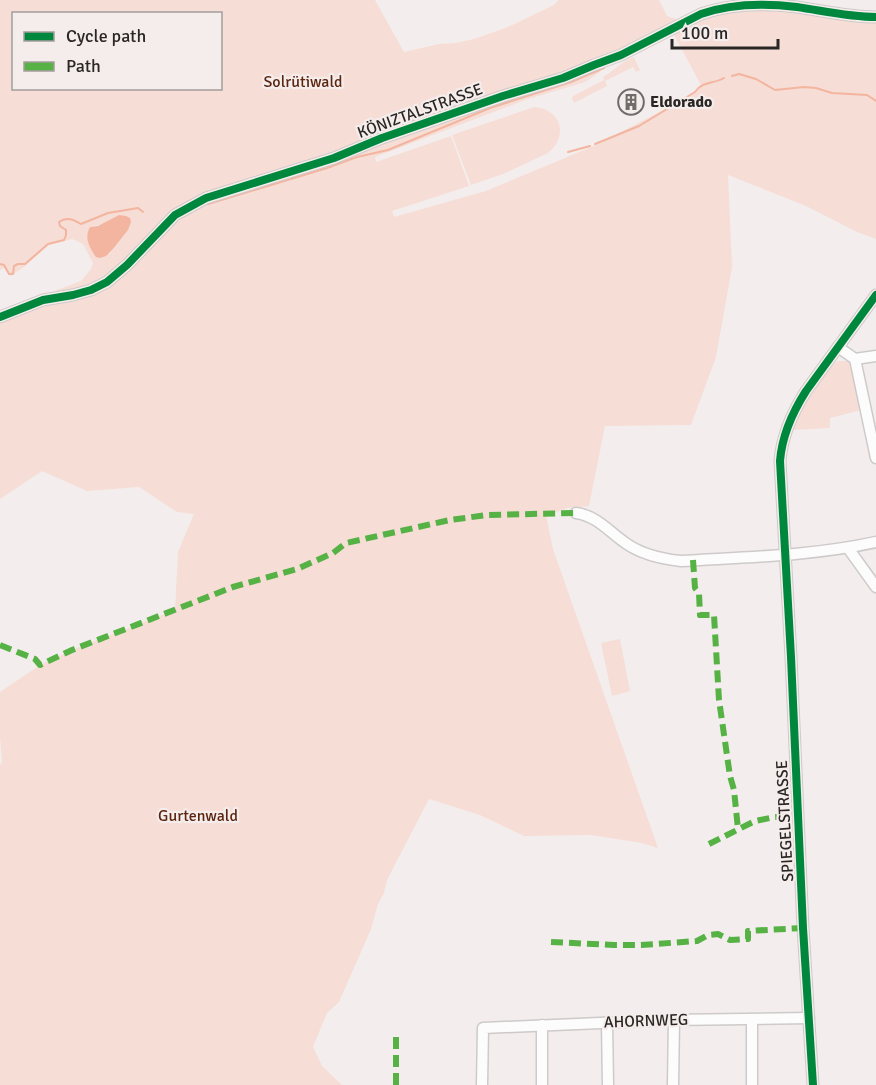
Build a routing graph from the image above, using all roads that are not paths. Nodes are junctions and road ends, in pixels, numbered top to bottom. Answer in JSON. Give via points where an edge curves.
{"nodes":[{"id":1,"x":876,"y":17,"type":"edge"},
{"id":2,"x":876,"y":295,"type":"edge"},
{"id":3,"x":0,"y":316,"type":"edge"},
{"id":4,"x":838,"y":347,"type":"junction"},
{"id":5,"x":876,"y":356,"type":"edge"},
{"id":6,"x":855,"y":359,"type":"junction"},
{"id":7,"x":874,"y":433,"type":"edge"},
{"id":8,"x":876,"y":458,"type":"edge"},
{"id":9,"x":576,"y":513,"type":"dead end"},
{"id":10,"x":876,"y":542,"type":"edge"},
{"id":11,"x":848,"y":548,"type":"junction"},
{"id":12,"x":785,"y":555,"type":"junction"},
{"id":13,"x":876,"y":587,"type":"edge"},
{"id":14,"x":809,"y":1018,"type":"junction"},
{"id":15,"x":752,"y":1019,"type":"junction"},
{"id":16,"x":674,"y":1020,"type":"junction"},
{"id":17,"x":608,"y":1022,"type":"junction"},
{"id":18,"x":542,"y":1025,"type":"junction"},
{"id":19,"x":482,"y":1085,"type":"edge"},
{"id":20,"x":542,"y":1085,"type":"edge"},
{"id":21,"x":608,"y":1085,"type":"edge"},
{"id":22,"x":673,"y":1085,"type":"edge"},
{"id":23,"x":752,"y":1085,"type":"edge"},
{"id":24,"x":813,"y":1085,"type":"edge"}],
"edges":[{"from":1,"to":3,"type":"street","name":"KÖNIZTALSTRASSE","via":[[765,4],[701,14],[621,56],[192,204],[175,215],[127,266],[101,285]]},
{"from":2,"to":4,"type":"street","name":"SPIEGELSTRASSE"},
{"from":4,"to":6,"type":"street"},
{"from":4,"to":12,"type":"street","name":"SPIEGELSTRASSE","via":[[797,406],[783,440],[780,461]]},
{"from":5,"to":6,"type":"street"},
{"from":6,"to":7,"type":"street"},
{"from":7,"to":8,"type":"street"},
{"from":9,"to":12,"type":"street","via":[[596,519],[629,546],[667,559]]},
{"from":10,"to":11,"type":"street"},
{"from":11,"to":12,"type":"street"},
{"from":11,"to":13,"type":"street"},
{"from":12,"to":14,"type":"street","name":"SPIEGELSTRASSE"},
{"from":14,"to":15,"type":"street","name":"AHORNWEG"},
{"from":14,"to":24,"type":"street","name":"SPIEGELSTRASSE"},
{"from":15,"to":16,"type":"street","name":"AHORNWEG"},
{"from":15,"to":23,"type":"street"},
{"from":16,"to":17,"type":"street","name":"AHORNWEG"},
{"from":16,"to":22,"type":"street"},
{"from":17,"to":18,"type":"street","name":"AHORNWEG"},
{"from":17,"to":21,"type":"street"},
{"from":18,"to":19,"type":"street","name":"AHORNWEG","via":[[483,1028]]},
{"from":18,"to":20,"type":"street"}]}
